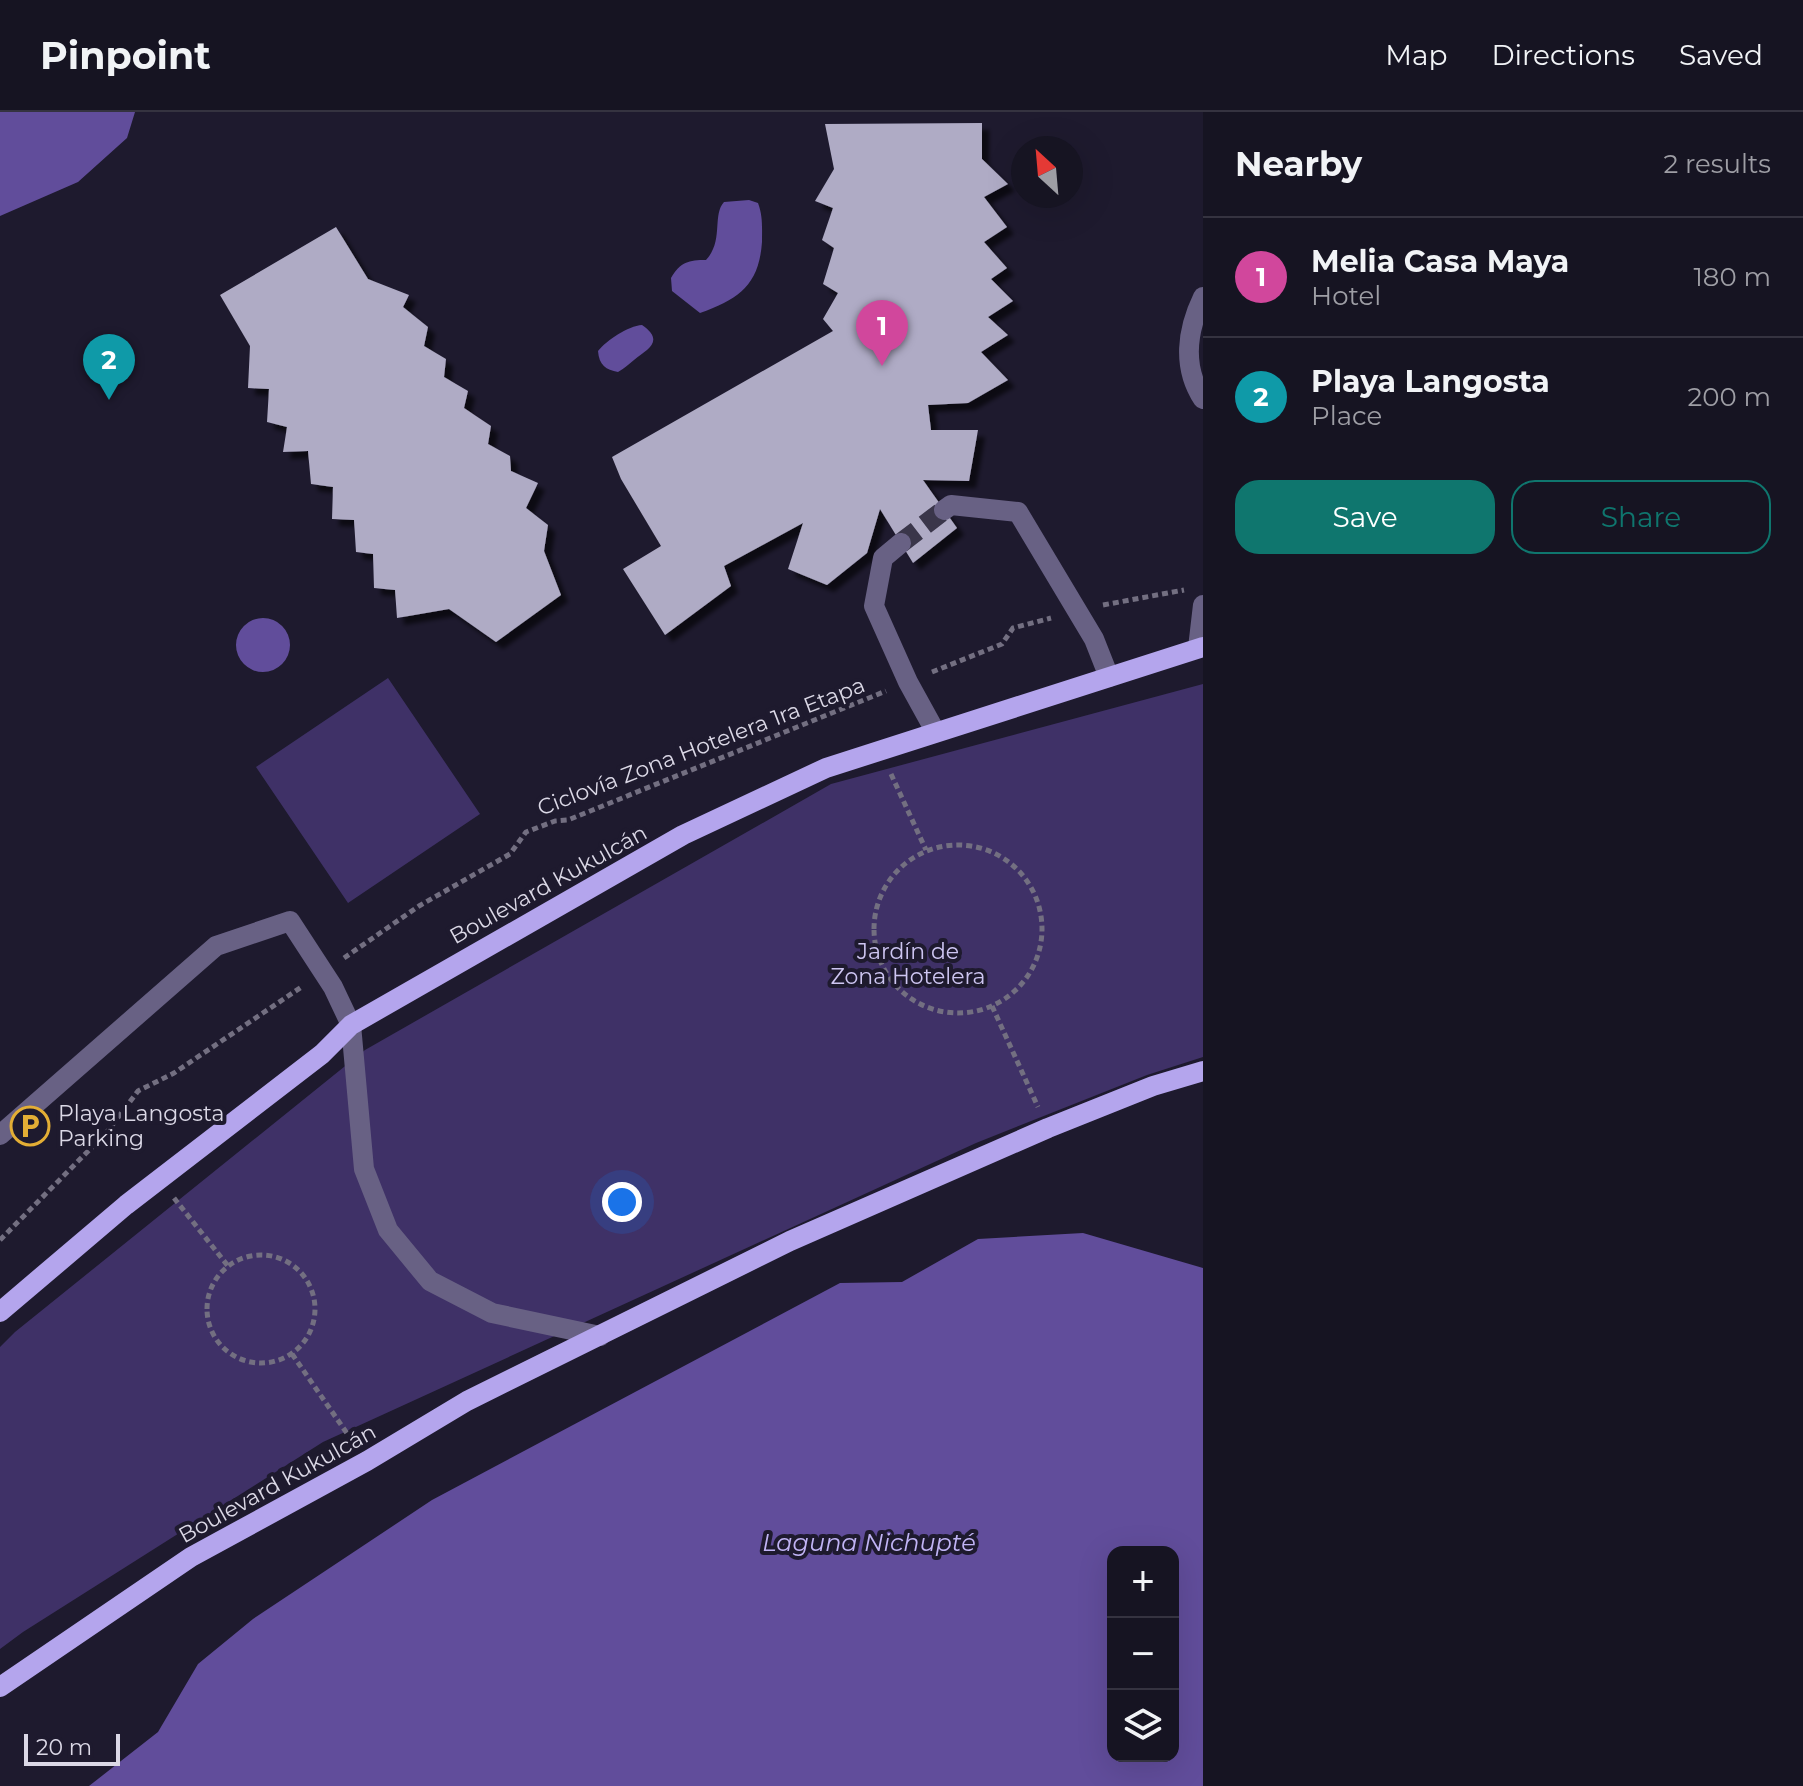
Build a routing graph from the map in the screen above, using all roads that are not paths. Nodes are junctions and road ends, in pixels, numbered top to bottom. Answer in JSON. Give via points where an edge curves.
{"nodes":[{"id":1,"x":1203,"y":297,"type":"edge"},
{"id":2,"x":1203,"y":399,"type":"edge"},
{"id":3,"x":944,"y":510,"type":"tunnel mouth"},
{"id":4,"x":901,"y":543,"type":"tunnel mouth"},
{"id":5,"x":1203,"y":605,"type":"edge"},
{"id":6,"x":1201,"y":647,"type":"edge"},
{"id":7,"x":1109,"y":677,"type":"junction"},
{"id":8,"x":935,"y":731,"type":"junction"},
{"id":9,"x":351,"y":1025,"type":"junction"},
{"id":10,"x":1203,"y":1071,"type":"edge"},
{"id":11,"x":0,"y":1135,"type":"edge"},
{"id":12,"x":0,"y":1311,"type":"edge"},
{"id":13,"x":600,"y":1336,"type":"junction"},
{"id":14,"x":0,"y":1687,"type":"edge"}],
"edges":[{"from":1,"to":2,"type":"street","via":[[1192,319],[1188,355]]},
{"from":3,"to":7,"type":"street","via":[[951,505],[1018,512],[1094,639]]},
{"from":4,"to":8,"type":"street","via":[[883,558],[874,606]]},
{"from":5,"to":6,"type":"street"},
{"from":6,"to":7,"type":"main road","name":"Boulevard Kukulcán"},
{"from":7,"to":8,"type":"main road","name":"Boulevard Kukulcán"},
{"from":8,"to":9,"type":"main road","name":"Boulevard Kukulcán","via":[[826,768],[683,835]]},
{"from":9,"to":11,"type":"street","via":[[324,971],[290,921],[216,946]]},
{"from":9,"to":12,"type":"main road","name":"Boulevard Kukulcán","via":[[322,1054]]},
{"from":9,"to":13,"type":"street","via":[[364,1169],[388,1230],[430,1281],[492,1313]]},
{"from":10,"to":13,"type":"main road","name":"Boulevard Kukulcán","via":[[1048,1128],[790,1241]]},
{"from":13,"to":14,"type":"main road","name":"Boulevard Kukulcán","via":[[467,1401],[191,1557]]}]}
